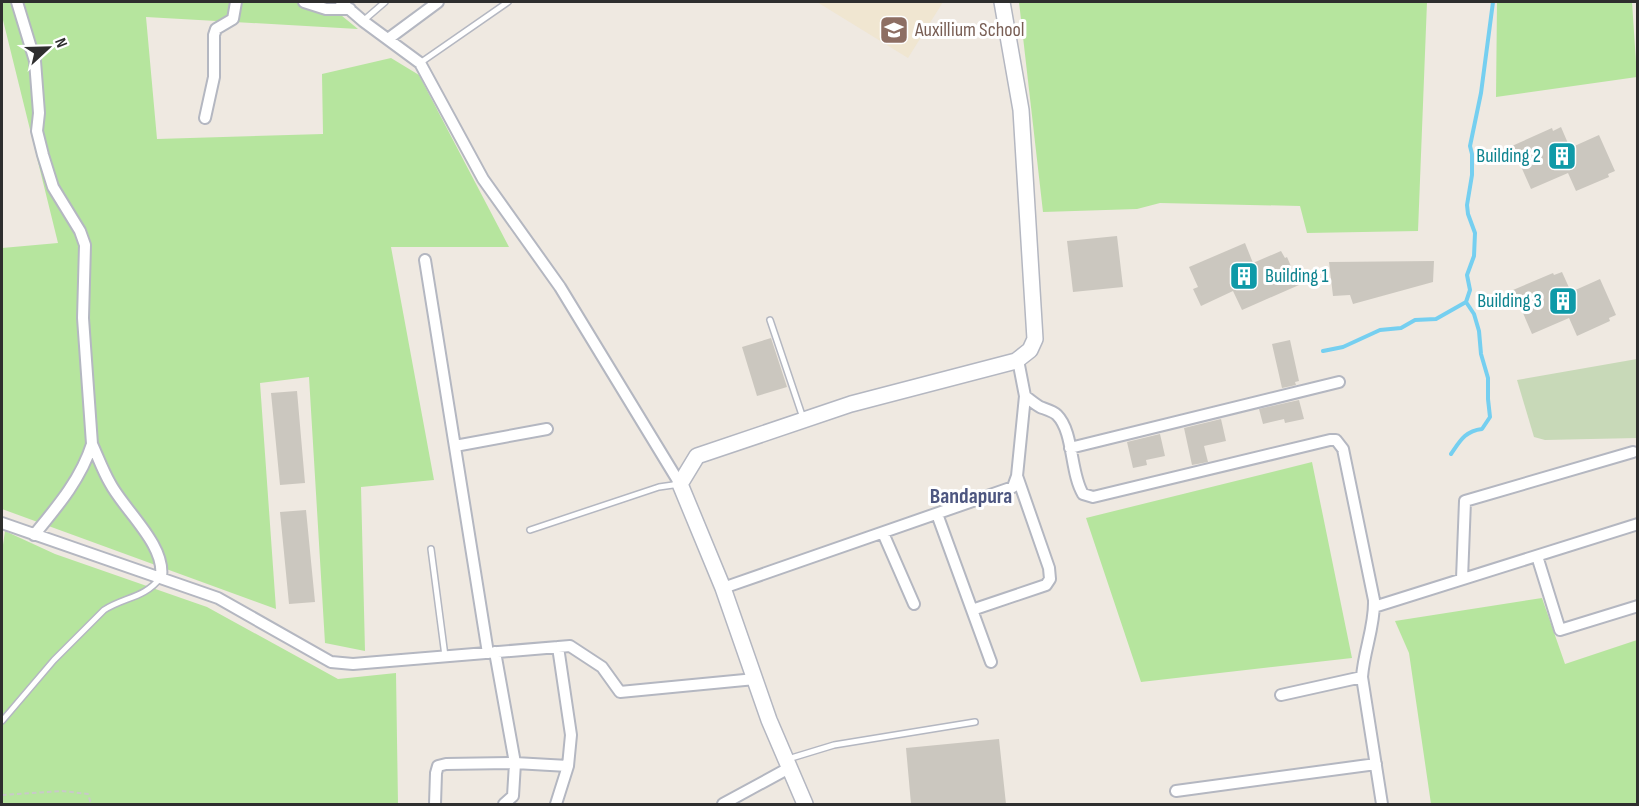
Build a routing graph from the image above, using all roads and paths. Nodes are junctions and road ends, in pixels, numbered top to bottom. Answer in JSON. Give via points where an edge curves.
{"nodes":[{"id":1,"x":17,"y":2,"type":"edge"},
{"id":2,"x":236,"y":2,"type":"edge"},
{"id":3,"x":304,"y":2,"type":"edge"},
{"id":4,"x":341,"y":2,"type":"edge"},
{"id":5,"x":386,"y":2,"type":"edge"},
{"id":6,"x":438,"y":2,"type":"edge"},
{"id":7,"x":508,"y":2,"type":"edge"},
{"id":8,"x":1002,"y":2,"type":"edge"},
{"id":9,"x":350,"y":9,"type":"junction"},
{"id":10,"x":363,"y":21,"type":"junction"},
{"id":11,"x":388,"y":39,"type":"junction"},
{"id":12,"x":420,"y":63,"type":"junction"},
{"id":13,"x":205,"y":118,"type":"dead end"},
{"id":14,"x":424,"y":261,"type":"dead end"},
{"id":15,"x":770,"y":320,"type":"dead end"},
{"id":16,"x":1018,"y":360,"type":"junction"},
{"id":17,"x":1339,"y":382,"type":"dead end"},
{"id":18,"x":1025,"y":396,"type":"junction"},
{"id":19,"x":804,"y":420,"type":"junction"},
{"id":20,"x":547,"y":429,"type":"dead end"},
{"id":21,"x":92,"y":444,"type":"junction"},
{"id":22,"x":455,"y":446,"type":"junction"},
{"id":23,"x":1070,"y":448,"type":"junction"},
{"id":24,"x":1633,"y":452,"type":"dead end"},
{"id":25,"x":1017,"y":476,"type":"junction"},
{"id":26,"x":680,"y":484,"type":"junction"},
{"id":27,"x":937,"y":514,"type":"junction"},
{"id":28,"x":2,"y":523,"type":"edge"},
{"id":29,"x":1638,"y":524,"type":"edge"},
{"id":30,"x":530,"y":530,"type":"dead end"},
{"id":31,"x":883,"y":533,"type":"junction"},
{"id":32,"x":34,"y":535,"type":"junction"},
{"id":33,"x":431,"y":549,"type":"dead end"},
{"id":34,"x":1537,"y":556,"type":"junction"},
{"id":35,"x":161,"y":577,"type":"junction"},
{"id":36,"x":1462,"y":579,"type":"junction"},
{"id":37,"x":723,"y":588,"type":"junction"},
{"id":38,"x":914,"y":604,"type":"dead end"},
{"id":39,"x":1638,"y":606,"type":"edge"},
{"id":40,"x":1374,"y":607,"type":"junction"},
{"id":41,"x":972,"y":610,"type":"junction"},
{"id":42,"x":558,"y":647,"type":"junction"},
{"id":43,"x":491,"y":652,"type":"junction"},
{"id":44,"x":445,"y":656,"type":"junction"},
{"id":45,"x":991,"y":662,"type":"dead end"},
{"id":46,"x":1362,"y":677,"type":"junction"},
{"id":47,"x":755,"y":679,"type":"junction"},
{"id":48,"x":1281,"y":695,"type":"dead end"},
{"id":49,"x":2,"y":721,"type":"edge"},
{"id":50,"x":975,"y":722,"type":"dead end"},
{"id":51,"x":515,"y":763,"type":"junction"},
{"id":52,"x":788,"y":764,"type":"junction"},
{"id":53,"x":1376,"y":764,"type":"junction"},
{"id":54,"x":568,"y":766,"type":"junction"},
{"id":55,"x":1176,"y":791,"type":"dead end"},
{"id":56,"x":2,"y":795,"type":"edge"},
{"id":57,"x":91,"y":804,"type":"edge"},
{"id":58,"x":435,"y":804,"type":"edge"},
{"id":59,"x":504,"y":804,"type":"edge"},
{"id":60,"x":556,"y":804,"type":"edge"},
{"id":61,"x":723,"y":804,"type":"edge"},
{"id":62,"x":805,"y":804,"type":"edge"},
{"id":63,"x":1382,"y":804,"type":"edge"}],
"edges":[{"from":1,"to":21,"type":"street","via":[[35,61],[37,132],[43,155],[53,187],[85,245],[84,318]]},
{"from":2,"to":13,"type":"street","via":[[233,19],[216,29],[214,35],[214,77]]},
{"from":3,"to":9,"type":"street","via":[[326,9]]},
{"from":4,"to":9,"type":"street"},
{"from":5,"to":10,"type":"lane"},
{"from":6,"to":11,"type":"street"},
{"from":7,"to":12,"type":"lane"},
{"from":8,"to":16,"type":"street","via":[[1021,110],[1035,339],[1030,350]]},
{"from":9,"to":10,"type":"street"},
{"from":10,"to":11,"type":"street"},
{"from":11,"to":12,"type":"street"},
{"from":12,"to":26,"type":"street","via":[[483,179],[560,287]]},
{"from":14,"to":22,"type":"street"},
{"from":15,"to":19,"type":"lane"},
{"from":16,"to":18,"type":"street"},
{"from":16,"to":19,"type":"street"},
{"from":17,"to":23,"type":"street"},
{"from":18,"to":23,"type":"street","via":[[1057,414]]},
{"from":18,"to":25,"type":"street"},
{"from":19,"to":26,"type":"street","via":[[697,456]]},
{"from":20,"to":22,"type":"street"},
{"from":21,"to":32,"type":"street","via":[[69,491]]},
{"from":21,"to":35,"type":"street","via":[[110,483],[159,558]]},
{"from":22,"to":43,"type":"street"},
{"from":23,"to":40,"type":"street","via":[[1077,485],[1083,494],[1093,497],[1336,440],[1342,449]]},
{"from":24,"to":36,"type":"street","via":[[1465,501]]},
{"from":25,"to":27,"type":"street","via":[[1013,487]]},
{"from":25,"to":41,"type":"street","via":[[1050,579],[1046,585]]},
{"from":26,"to":30,"type":"lane","via":[[658,487]]},
{"from":26,"to":37,"type":"street"},
{"from":27,"to":31,"type":"street"},
{"from":27,"to":41,"type":"street"},
{"from":28,"to":32,"type":"street"},
{"from":29,"to":34,"type":"street"},
{"from":31,"to":37,"type":"street"},
{"from":31,"to":38,"type":"street"},
{"from":32,"to":35,"type":"street"},
{"from":33,"to":44,"type":"lane"},
{"from":34,"to":36,"type":"street"},
{"from":34,"to":39,"type":"street","via":[[1560,630]]},
{"from":35,"to":44,"type":"street","via":[[218,598],[331,662],[353,664]]},
{"from":35,"to":49,"type":"lane","via":[[145,593],[104,610]]},
{"from":36,"to":40,"type":"street"},
{"from":37,"to":47,"type":"street"},
{"from":40,"to":46,"type":"street"},
{"from":41,"to":45,"type":"street"},
{"from":42,"to":43,"type":"street"},
{"from":42,"to":47,"type":"street","via":[[570,646],[602,667],[620,692]]},
{"from":42,"to":54,"type":"street","via":[[571,735]]},
{"from":43,"to":44,"type":"street"},
{"from":43,"to":51,"type":"street"},
{"from":46,"to":48,"type":"street"},
{"from":46,"to":53,"type":"street"},
{"from":47,"to":52,"type":"street"},
{"from":50,"to":52,"type":"lane","via":[[834,745]]},
{"from":51,"to":54,"type":"street"},
{"from":51,"to":58,"type":"street","via":[[438,766]]},
{"from":51,"to":59,"type":"street","via":[[513,796]]},
{"from":52,"to":61,"type":"street"},
{"from":52,"to":62,"type":"street"},
{"from":53,"to":55,"type":"street"},
{"from":53,"to":63,"type":"street"},
{"from":54,"to":60,"type":"street"},
{"from":56,"to":57,"type":"path","via":[[62,791],[88,794]]}]}
